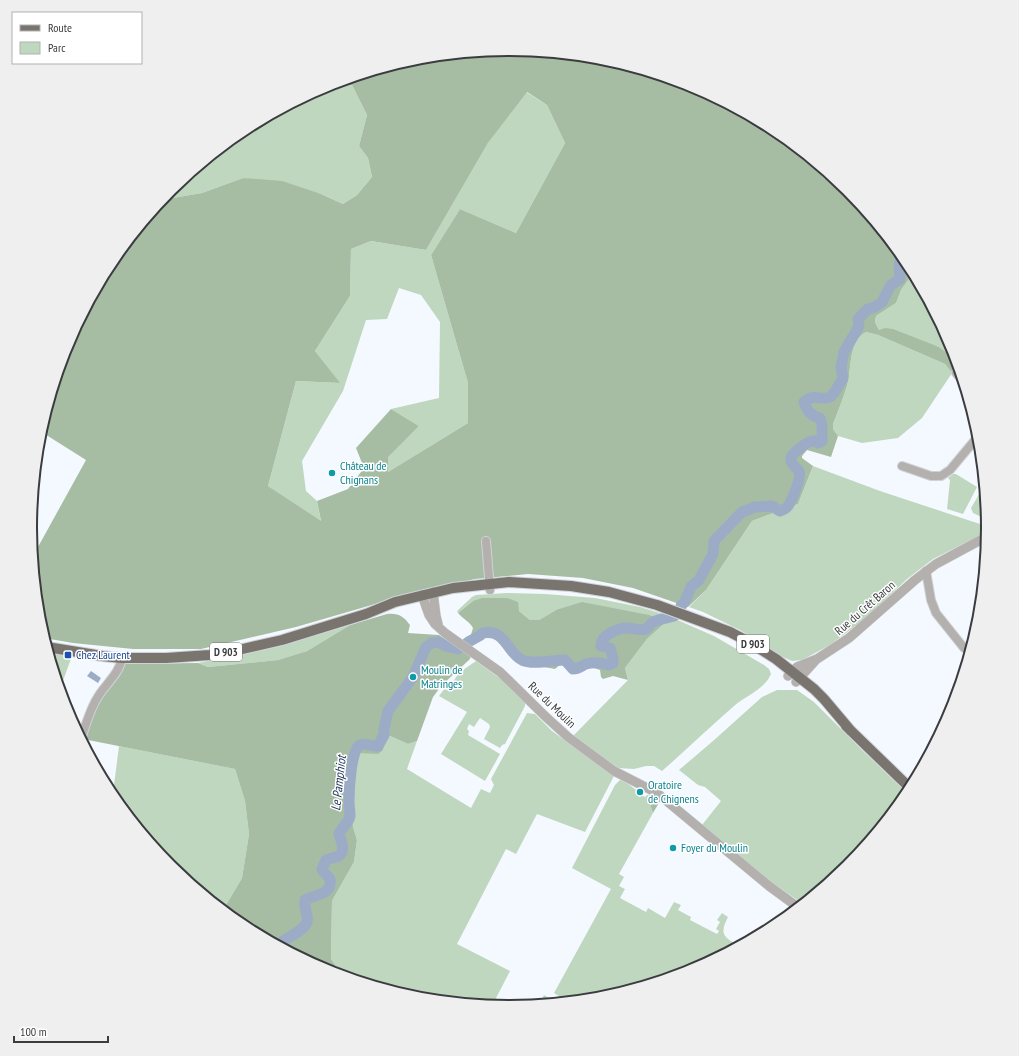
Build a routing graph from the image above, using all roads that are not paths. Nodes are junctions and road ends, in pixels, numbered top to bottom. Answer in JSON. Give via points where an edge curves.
{"nodes":[{"id":1,"x":974,"y":441,"type":"edge"},
{"id":2,"x":902,"y":466,"type":"dead end"},
{"id":3,"x":982,"y":539,"type":"edge"},
{"id":4,"x":486,"y":541,"type":"dead end"},
{"id":5,"x":926,"y":571,"type":"junction"},
{"id":6,"x":490,"y":586,"type":"junction"},
{"id":7,"x":434,"y":595,"type":"junction"},
{"id":8,"x":423,"y":598,"type":"junction"},
{"id":9,"x":440,"y":629,"type":"junction"},
{"id":10,"x":53,"y":648,"type":"edge"},
{"id":11,"x":966,"y":649,"type":"edge"},
{"id":12,"x":122,"y":658,"type":"junction"},
{"id":13,"x":794,"y":676,"type":"junction"},
{"id":14,"x":83,"y":731,"type":"edge"},
{"id":15,"x":906,"y":784,"type":"edge"},
{"id":16,"x":795,"y":905,"type":"edge"}],
"edges":[{"from":1,"to":2,"type":"street","via":[[950,470],[941,476],[931,476]]},
{"from":3,"to":5,"type":"street","name":"Rue du Crêt Baron"},
{"from":4,"to":6,"type":"street"},
{"from":5,"to":11,"type":"street","via":[[936,613]]},
{"from":5,"to":13,"type":"street","name":"Rue du Crêt Baron","via":[[855,634]]},
{"from":6,"to":7,"type":"main road","number":"D 903","via":[[453,588]]},
{"from":6,"to":13,"type":"main road","number":"D 903","via":[[514,582],[580,588],[631,597],[669,608],[710,625]]},
{"from":7,"to":8,"type":"main road","number":"D 903"},
{"from":7,"to":9,"type":"street"},
{"from":8,"to":9,"type":"street","name":"Rue du Moulin","via":[[429,615]]},
{"from":8,"to":12,"type":"main road","number":"D 903","via":[[395,602],[366,614],[282,640],[234,651],[179,658]]},
{"from":9,"to":16,"type":"street","name":"Rue du Moulin","via":[[486,660],[581,748],[614,771],[653,790]]},
{"from":10,"to":12,"type":"main road","number":"D 903"},
{"from":12,"to":14,"type":"street","via":[[119,667],[95,701]]},
{"from":13,"to":15,"type":"main road","number":"D 903"}]}
